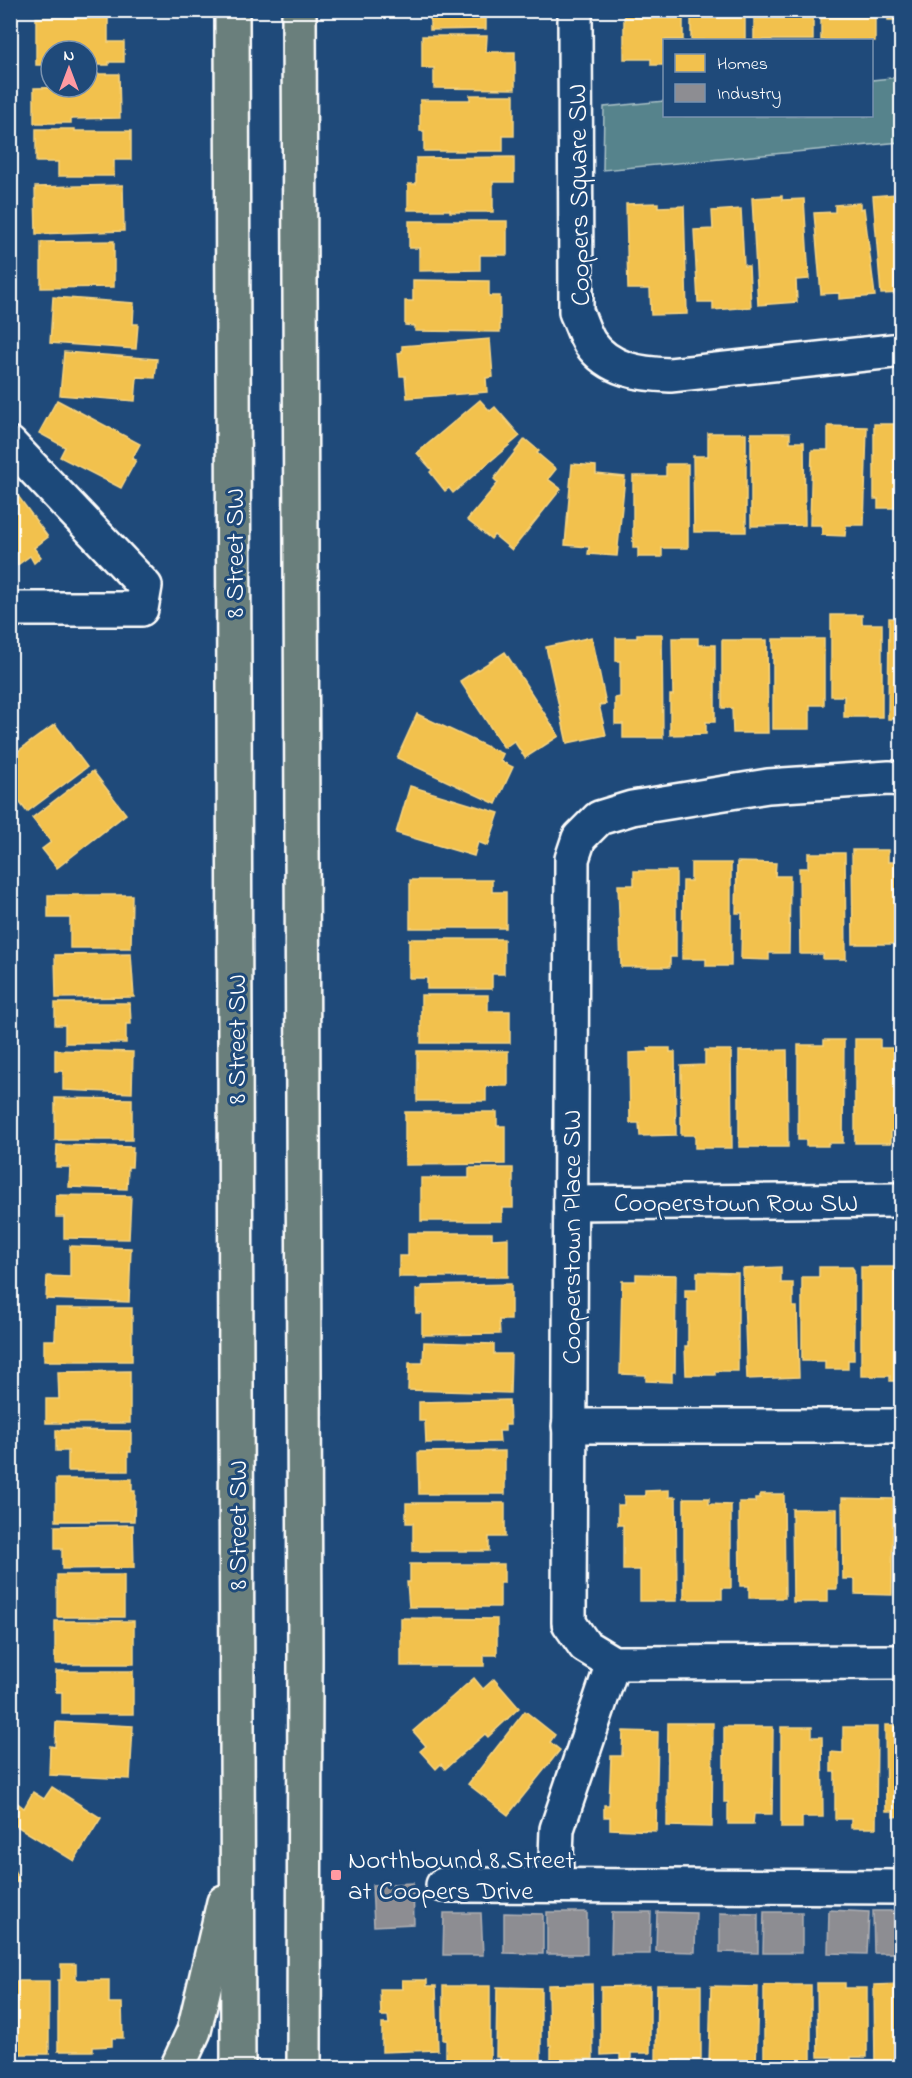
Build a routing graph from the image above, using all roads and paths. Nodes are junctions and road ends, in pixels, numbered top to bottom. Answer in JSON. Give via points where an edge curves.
{"nodes":[{"id":1,"x":232,"y":10,"type":"edge"},
{"id":2,"x":299,"y":10,"type":"edge"},
{"id":3,"x":575,"y":10,"type":"edge"},
{"id":4,"x":902,"y":350,"type":"edge"},
{"id":5,"x":10,"y":444,"type":"edge"},
{"id":6,"x":10,"y":609,"type":"edge"},
{"id":7,"x":902,"y":779,"type":"edge"},
{"id":8,"x":902,"y":1200,"type":"edge"},
{"id":9,"x":571,"y":1203,"type":"junction"},
{"id":10,"x":569,"y":1426,"type":"junction"},
{"id":11,"x":902,"y":1426,"type":"edge"},
{"id":12,"x":612,"y":1662,"type":"junction"},
{"id":13,"x":902,"y":1662,"type":"edge"},
{"id":14,"x":238,"y":1836,"type":"junction"},
{"id":15,"x":442,"y":1885,"type":"dead end"},
{"id":16,"x":555,"y":1885,"type":"junction"},
{"id":17,"x":902,"y":1887,"type":"edge"},
{"id":18,"x":177,"y":2067,"type":"edge"},
{"id":19,"x":238,"y":2067,"type":"edge"},
{"id":20,"x":304,"y":2067,"type":"edge"}],
"edges":[{"from":1,"to":14,"type":"main road","name":"8 Street SW"},
{"from":2,"to":20,"type":"main road"},
{"from":3,"to":4,"type":"street","name":"Coopers Square SW","via":[[576,312],[591,343],[614,365],[642,374],[670,375]]},
{"from":5,"to":6,"type":"street","via":[[145,586],[141,609]]},
{"from":7,"to":9,"type":"street","name":"Cooperstown Place SW","via":[[768,786],[632,808],[599,818],[579,838],[572,859]]},
{"from":8,"to":9,"type":"street","name":"Cooperstown Row SW"},
{"from":9,"to":10,"type":"street","name":"Cooperstown Place SW"},
{"from":10,"to":11,"type":"street"},
{"from":10,"to":12,"type":"street","name":"Cooperstown Place SW","via":[[570,1623],[585,1646]]},
{"from":12,"to":13,"type":"street"},
{"from":12,"to":16,"type":"street","via":[[557,1829]]},
{"from":14,"to":18,"type":"main road","via":[[194,2031]]},
{"from":14,"to":19,"type":"main road","name":"8 Street SW"},
{"from":15,"to":16,"type":"street"},
{"from":16,"to":17,"type":"street"}]}
